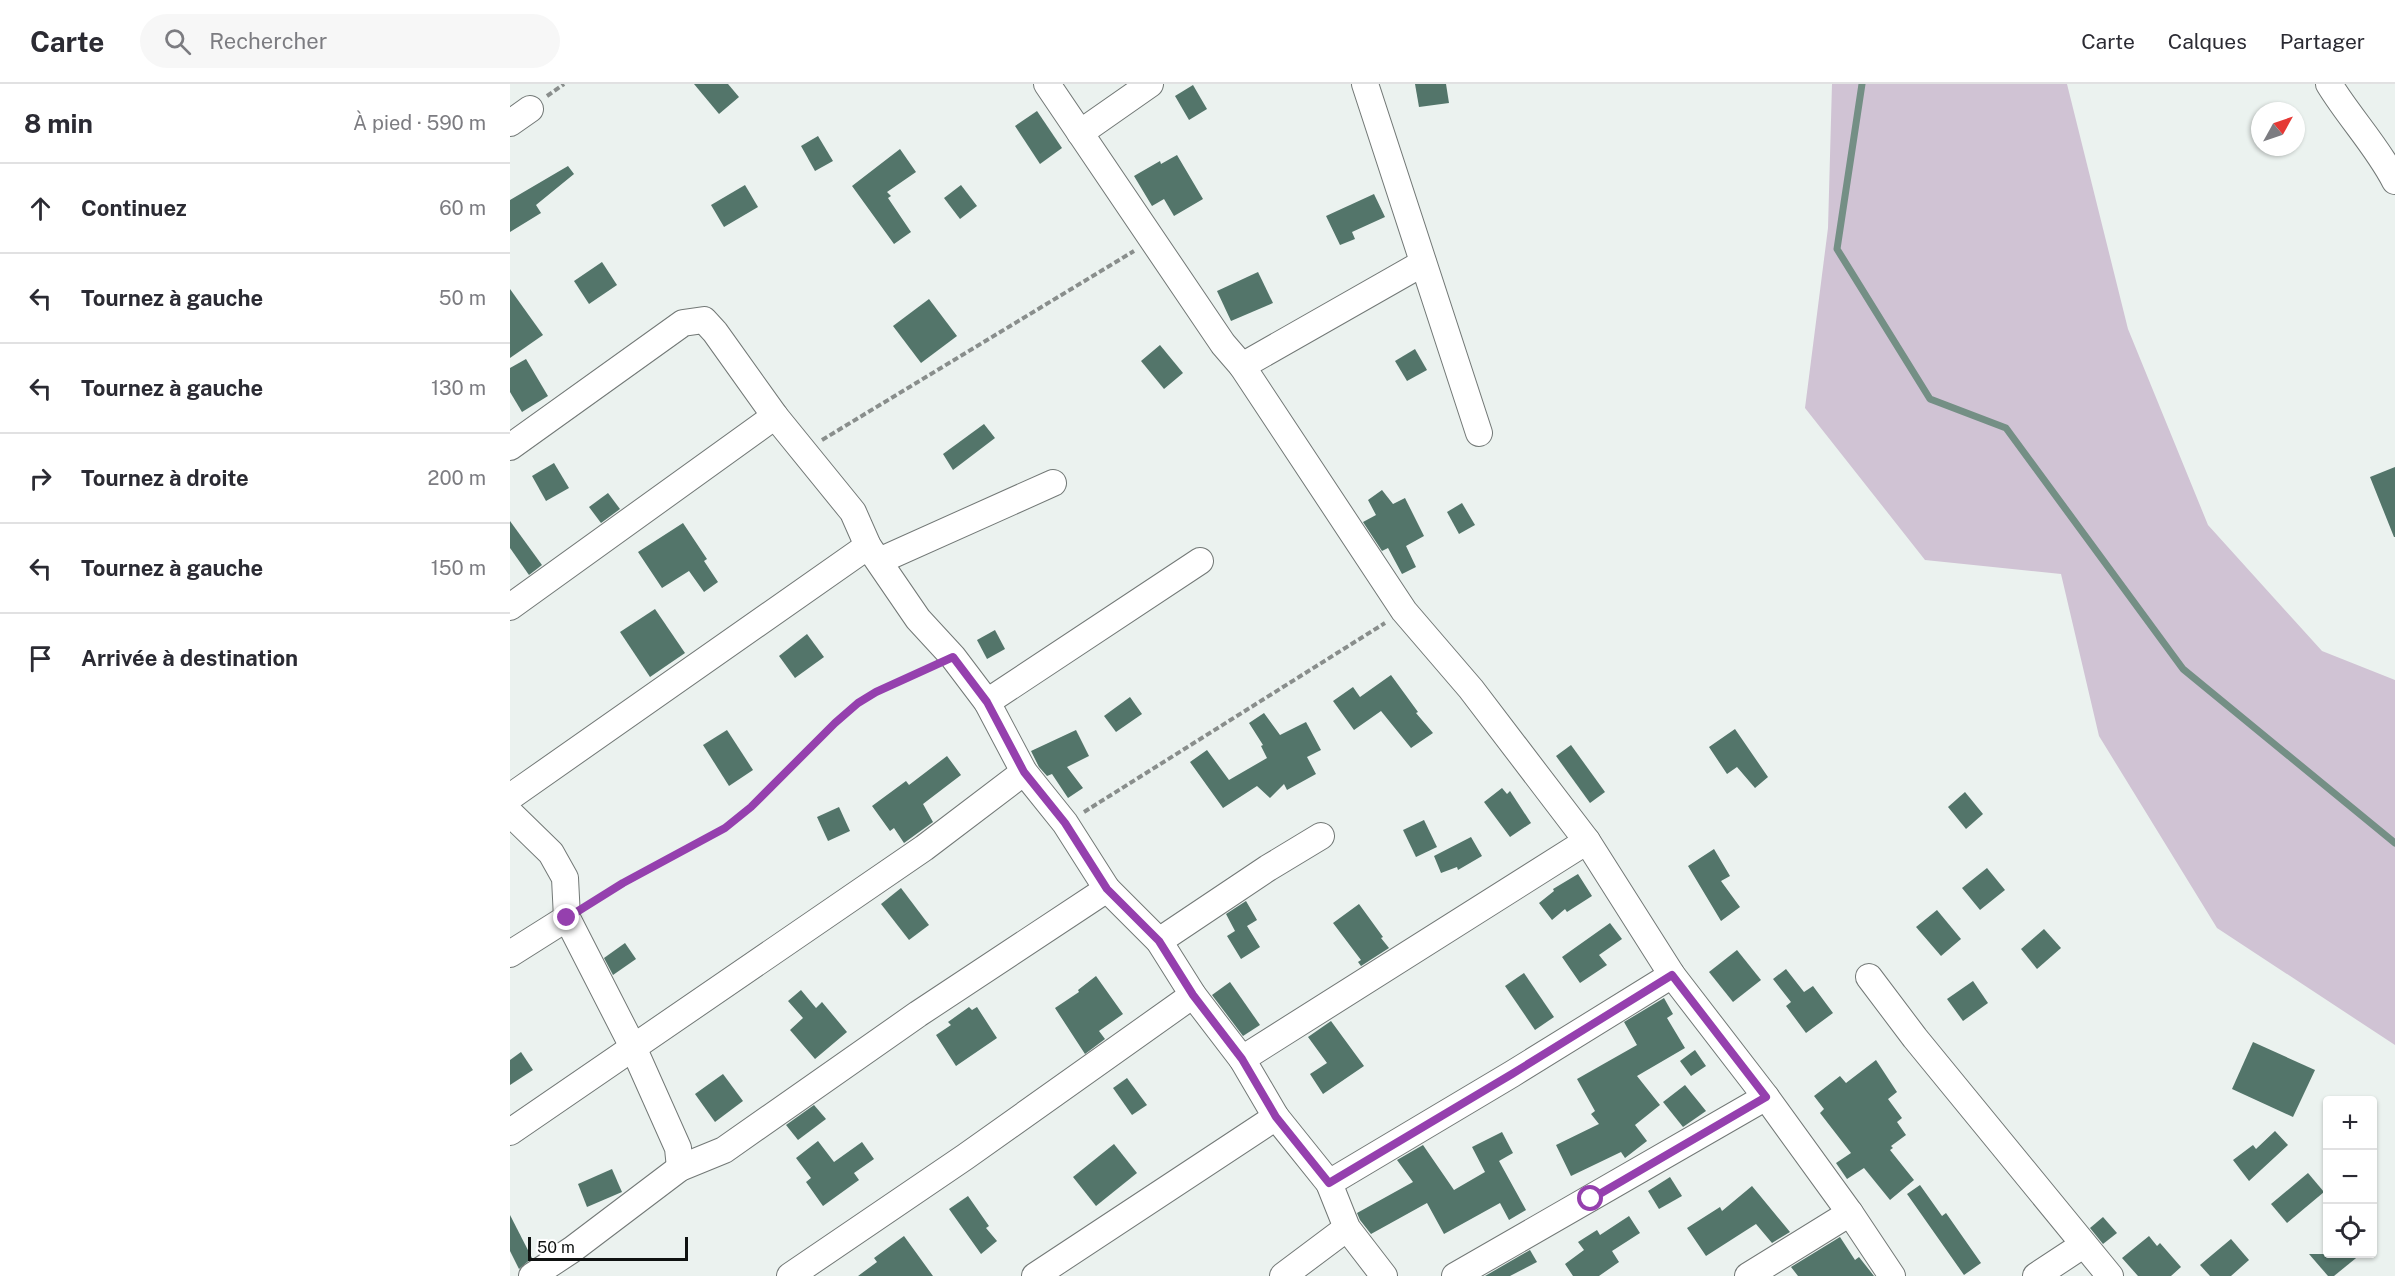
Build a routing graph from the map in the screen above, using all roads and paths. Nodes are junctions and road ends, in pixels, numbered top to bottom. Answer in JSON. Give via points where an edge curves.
{"nodes":[{"id":1,"x":1047,"y":84,"type":"edge"},
{"id":2,"x":1150,"y":84,"type":"edge"},
{"id":3,"x":1365,"y":84,"type":"edge"},
{"id":4,"x":2329,"y":84,"type":"edge"},
{"id":5,"x":1080,"y":133,"type":"junction"},
{"id":6,"x":2393,"y":173,"type":"edge"},
{"id":7,"x":1153,"y":240,"type":"junction"},
{"id":8,"x":1423,"y":262,"type":"junction"},
{"id":9,"x":1242,"y":366,"type":"junction"},
{"id":10,"x":774,"y":416,"type":"junction"},
{"id":11,"x":1479,"y":433,"type":"dead end"},
{"id":12,"x":510,"y":447,"type":"edge"},
{"id":13,"x":804,"y":451,"type":"junction"},
{"id":14,"x":1053,"y":483,"type":"dead end"},
{"id":15,"x":873,"y":554,"type":"junction"},
{"id":16,"x":1200,"y":561,"type":"dead end"},
{"id":17,"x":510,"y":607,"type":"edge"},
{"id":18,"x":1404,"y":611,"type":"junction"},
{"id":19,"x":953,"y":657,"type":"junction"},
{"id":20,"x":987,"y":702,"type":"junction"},
{"id":21,"x":1024,"y":772,"type":"junction"},
{"id":22,"x":510,"y":797,"type":"edge"},
{"id":23,"x":510,"y":813,"type":"edge"},
{"id":24,"x":1065,"y":823,"type":"junction"},
{"id":25,"x":1321,"y":836,"type":"dead end"},
{"id":26,"x":1587,"y":841,"type":"junction"},
{"id":27,"x":1107,"y":889,"type":"junction"},
{"id":28,"x":567,"y":918,"type":"junction"},
{"id":29,"x":1159,"y":941,"type":"junction"},
{"id":30,"x":510,"y":954,"type":"edge"},
{"id":31,"x":1672,"y":975,"type":"junction"},
{"id":32,"x":1869,"y":977,"type":"dead end"},
{"id":33,"x":1193,"y":995,"type":"junction"},
{"id":34,"x":633,"y":1047,"type":"junction"},
{"id":35,"x":1242,"y":1059,"type":"junction"},
{"id":36,"x":1766,"y":1097,"type":"junction"},
{"id":37,"x":1276,"y":1117,"type":"junction"},
{"id":38,"x":510,"y":1132,"type":"edge"},
{"id":39,"x":680,"y":1168,"type":"junction"},
{"id":40,"x":1329,"y":1183,"type":"junction"},
{"id":41,"x":1850,"y":1213,"type":"junction"},
{"id":42,"x":1347,"y":1228,"type":"junction"},
{"id":43,"x":2083,"y":1245,"type":"junction"},
{"id":44,"x":532,"y":1276,"type":"edge"},
{"id":45,"x":790,"y":1276,"type":"edge"},
{"id":46,"x":1035,"y":1276,"type":"edge"},
{"id":47,"x":1283,"y":1276,"type":"edge"},
{"id":48,"x":1384,"y":1276,"type":"edge"},
{"id":49,"x":1455,"y":1276,"type":"edge"},
{"id":50,"x":1748,"y":1276,"type":"edge"},
{"id":51,"x":1892,"y":1276,"type":"edge"},
{"id":52,"x":2036,"y":1276,"type":"edge"},
{"id":53,"x":2109,"y":1276,"type":"edge"}],
"edges":[{"from":1,"to":5,"type":"street"},
{"from":2,"to":5,"type":"street"},
{"from":3,"to":8,"type":"street"},
{"from":4,"to":6,"type":"street"},
{"from":5,"to":7,"type":"street"},
{"from":7,"to":9,"type":"street","via":[[1223,345]]},
{"from":7,"to":13,"type":"path"},
{"from":8,"to":9,"type":"street"},
{"from":8,"to":11,"type":"street"},
{"from":9,"to":18,"type":"street"},
{"from":10,"to":12,"type":"street","via":[[715,332],[704,320],[694,321],[683,323]]},
{"from":10,"to":13,"type":"street"},
{"from":10,"to":17,"type":"street"},
{"from":13,"to":15,"type":"street","via":[[852,512]]},
{"from":14,"to":15,"type":"street"},
{"from":15,"to":19,"type":"street","via":[[918,619]]},
{"from":15,"to":22,"type":"street"},
{"from":16,"to":20,"type":"street"},
{"from":18,"to":24,"type":"path"},
{"from":18,"to":26,"type":"street","via":[[1471,689]]},
{"from":19,"to":20,"type":"street"},
{"from":19,"to":28,"type":"path","via":[[858,703],[733,822]]},
{"from":20,"to":21,"type":"street"},
{"from":21,"to":24,"type":"street"},
{"from":21,"to":34,"type":"street","via":[[924,848]]},
{"from":23,"to":28,"type":"street","via":[[551,853],[565,878]]},
{"from":24,"to":27,"type":"street"},
{"from":25,"to":29,"type":"street"},
{"from":26,"to":31,"type":"street"},
{"from":26,"to":35,"type":"street"},
{"from":27,"to":29,"type":"street"},
{"from":27,"to":39,"type":"street","via":[[918,1014],[724,1150]]},
{"from":28,"to":30,"type":"street"},
{"from":28,"to":34,"type":"street"},
{"from":29,"to":33,"type":"street"},
{"from":31,"to":36,"type":"street"},
{"from":31,"to":40,"type":"street"},
{"from":32,"to":43,"type":"street"},
{"from":33,"to":35,"type":"street"},
{"from":33,"to":45,"type":"street"},
{"from":34,"to":38,"type":"street"},
{"from":34,"to":39,"type":"street","via":[[678,1148]]},
{"from":35,"to":37,"type":"street"},
{"from":36,"to":41,"type":"street"},
{"from":36,"to":49,"type":"street"},
{"from":37,"to":40,"type":"street"},
{"from":37,"to":46,"type":"street"},
{"from":39,"to":44,"type":"street"},
{"from":40,"to":42,"type":"street"},
{"from":41,"to":50,"type":"street"},
{"from":41,"to":51,"type":"street"},
{"from":42,"to":47,"type":"street"},
{"from":42,"to":48,"type":"street"},
{"from":43,"to":52,"type":"street"},
{"from":43,"to":53,"type":"street"}]}
